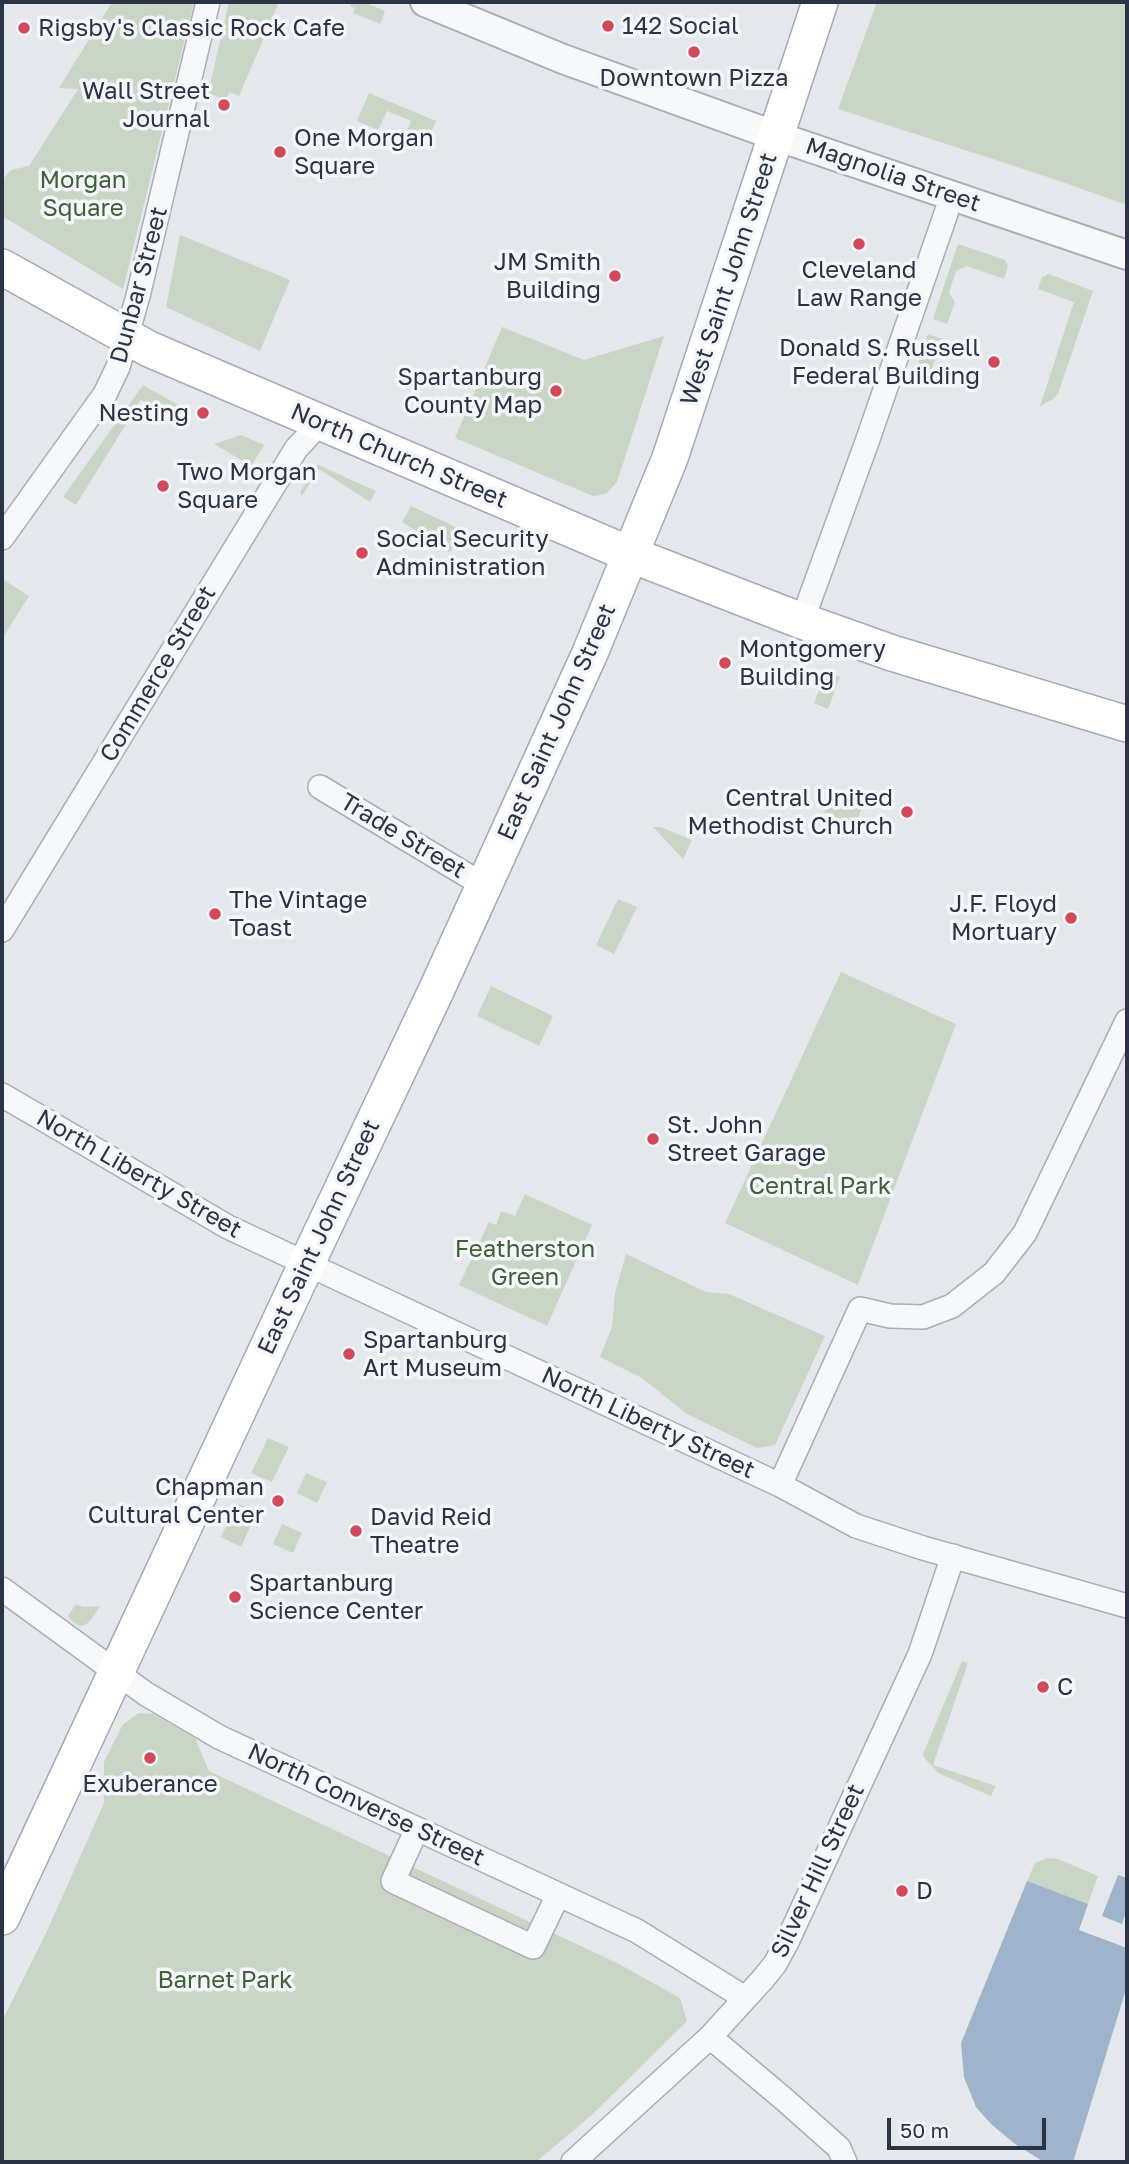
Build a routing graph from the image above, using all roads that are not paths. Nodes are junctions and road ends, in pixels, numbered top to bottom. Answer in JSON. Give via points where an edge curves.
{"nodes":[{"id":1,"x":208,"y":2,"type":"edge"},
{"id":2,"x":425,"y":2,"type":"edge"},
{"id":3,"x":820,"y":2,"type":"edge"},
{"id":4,"x":776,"y":136,"type":"junction"},
{"id":5,"x":952,"y":196,"type":"junction"},
{"id":6,"x":1127,"y":255,"type":"edge"},
{"id":7,"x":2,"y":267,"type":"edge"},
{"id":8,"x":126,"y":337,"type":"junction"},
{"id":9,"x":320,"y":423,"type":"junction"},
{"id":10,"x":2,"y":538,"type":"edge"},
{"id":11,"x":629,"y":554,"type":"junction"},
{"id":12,"x":802,"y":621,"type":"junction"},
{"id":13,"x":1127,"y":724,"type":"edge"},
{"id":14,"x":320,"y":787,"type":"dead end"},
{"id":15,"x":485,"y":886,"type":"junction"},
{"id":16,"x":2,"y":930,"type":"edge"},
{"id":17,"x":1127,"y":1021,"type":"edge"},
{"id":18,"x":2,"y":1095,"type":"edge"},
{"id":19,"x":307,"y":1262,"type":"junction"},
{"id":20,"x":780,"y":1485,"type":"junction"},
{"id":21,"x":953,"y":1556,"type":"junction"},
{"id":22,"x":2,"y":1589,"type":"edge"},
{"id":23,"x":1127,"y":1606,"type":"edge"},
{"id":24,"x":116,"y":1672,"type":"junction"},
{"id":25,"x":417,"y":1829,"type":"junction"},
{"id":26,"x":558,"y":1895,"type":"junction"},
{"id":27,"x":2,"y":1917,"type":"edge"},
{"id":28,"x":746,"y":1998,"type":"junction"},
{"id":29,"x":709,"y":2037,"type":"junction"},
{"id":30,"x":573,"y":2162,"type":"edge"},
{"id":31,"x":845,"y":2162,"type":"edge"}],
"edges":[{"from":1,"to":8,"type":"street","name":"Dunbar Street"},
{"from":2,"to":4,"type":"street","name":"Magnolia Street","via":[[563,59]]},
{"from":3,"to":4,"type":"main road","name":"West Saint John Street"},
{"from":4,"to":5,"type":"street","name":"Magnolia Street"},
{"from":4,"to":11,"type":"main road","name":"West Saint John Street","via":[[670,458]]},
{"from":5,"to":6,"type":"street","name":"Magnolia Street"},
{"from":5,"to":12,"type":"street"},
{"from":7,"to":8,"type":"main road","name":"North Church Street"},
{"from":8,"to":9,"type":"main road","name":"North Church Street"},
{"from":8,"to":10,"type":"street","name":"Dunbar Street","via":[[105,394]]},
{"from":9,"to":11,"type":"main road","name":"North Church Street"},
{"from":9,"to":16,"type":"street","name":"Commerce Street","via":[[296,449]]},
{"from":11,"to":12,"type":"main road","name":"North Church Street"},
{"from":11,"to":15,"type":"main road","name":"East Saint John Street","via":[[590,653]]},
{"from":12,"to":13,"type":"main road","name":"North Church Street"},
{"from":14,"to":15,"type":"street","name":"Trade Street"},
{"from":15,"to":19,"type":"main road","name":"East Saint John Street"},
{"from":17,"to":20,"type":"street","via":[[1025,1233],[994,1273],[952,1306],[923,1317],[860,1309]]},
{"from":18,"to":19,"type":"street","name":"North Liberty Street","via":[[228,1227]]},
{"from":19,"to":20,"type":"street","name":"North Liberty Street"},
{"from":19,"to":24,"type":"main road","name":"East Saint John Street"},
{"from":20,"to":21,"type":"street","name":"North Liberty Street","via":[[856,1527]]},
{"from":21,"to":23,"type":"street","name":"North Liberty Street"},
{"from":21,"to":28,"type":"street","name":"Silver Hill Street","via":[[920,1654],[787,1942]]},
{"from":22,"to":24,"type":"street","name":"North Converse Street"},
{"from":24,"to":25,"type":"street","name":"North Converse Street","via":[[219,1737]]},
{"from":24,"to":27,"type":"main road","name":"East Saint John Street"},
{"from":25,"to":26,"type":"street","name":"North Converse Street"},
{"from":25,"to":26,"type":"street","via":[[393,1881],[533,1947]]},
{"from":26,"to":28,"type":"street","name":"North Converse Street","via":[[637,1931]]},
{"from":28,"to":29,"type":"street","name":"Silver Hill Street"},
{"from":29,"to":30,"type":"street","name":"Silver Hill Street"},
{"from":29,"to":31,"type":"street","via":[[839,2148]]}]}
